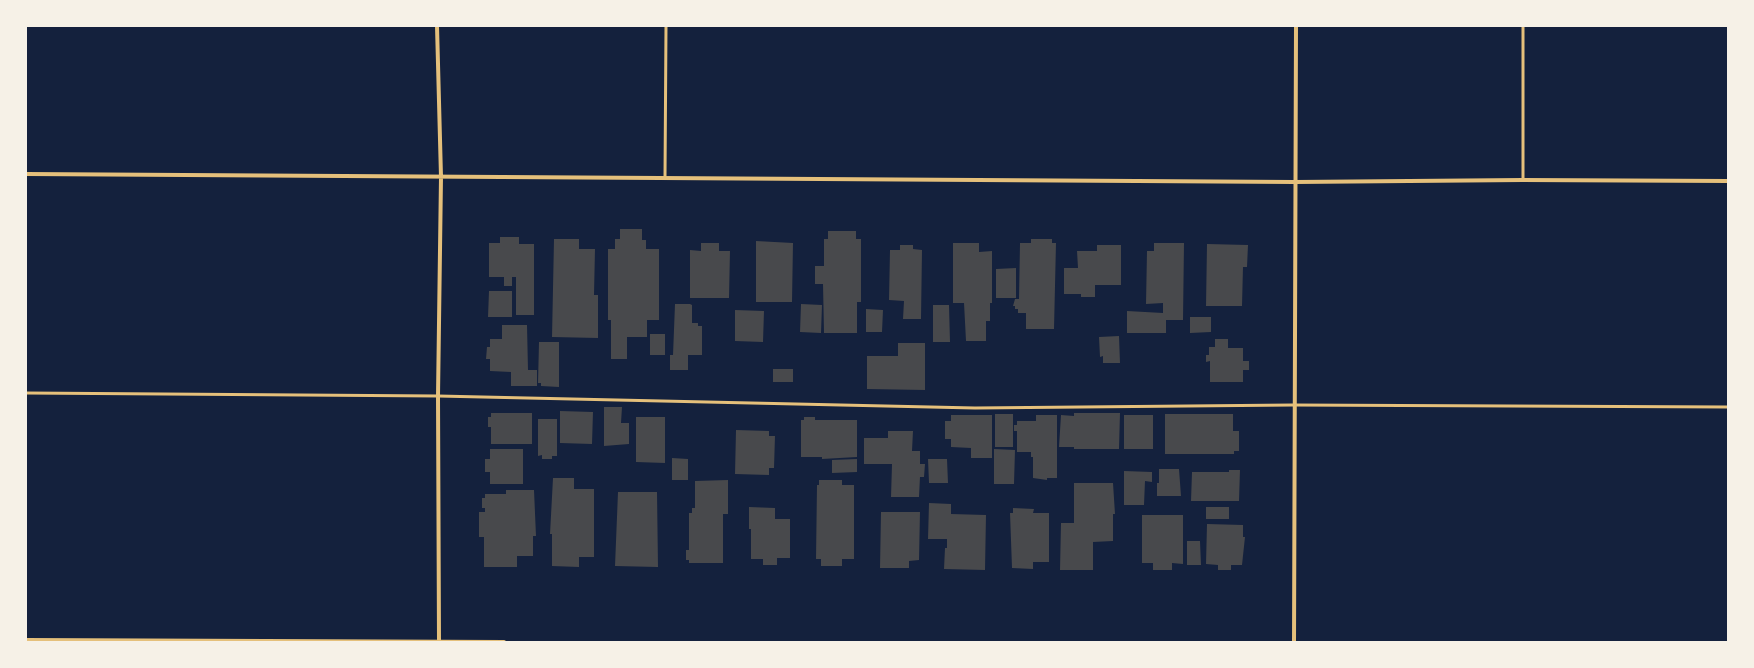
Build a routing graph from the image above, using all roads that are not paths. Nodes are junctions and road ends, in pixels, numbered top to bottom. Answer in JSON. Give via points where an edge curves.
{"nodes":[{"id":1,"x":437,"y":26,"type":"edge"},
{"id":2,"x":666,"y":26,"type":"edge"},
{"id":3,"x":1296,"y":26,"type":"edge"},
{"id":4,"x":1523,"y":26,"type":"edge"},
{"id":5,"x":26,"y":174,"type":"edge"},
{"id":6,"x":441,"y":177,"type":"junction"},
{"id":7,"x":665,"y":177,"type":"junction"},
{"id":8,"x":1523,"y":180,"type":"junction"},
{"id":9,"x":1728,"y":181,"type":"edge"},
{"id":10,"x":1295,"y":182,"type":"junction"},
{"id":11,"x":26,"y":393,"type":"edge"},
{"id":12,"x":438,"y":396,"type":"junction"},
{"id":13,"x":1293,"y":405,"type":"junction"},
{"id":14,"x":1728,"y":407,"type":"edge"},
{"id":15,"x":26,"y":640,"type":"edge"},
{"id":16,"x":439,"y":642,"type":"edge"},
{"id":17,"x":504,"y":642,"type":"edge"},
{"id":18,"x":1294,"y":642,"type":"edge"}],
"edges":[{"from":1,"to":6,"type":"street"},
{"from":2,"to":7,"type":"lane"},
{"from":3,"to":10,"type":"street"},
{"from":4,"to":8,"type":"lane"},
{"from":5,"to":6,"type":"street"},
{"from":6,"to":7,"type":"street"},
{"from":6,"to":12,"type":"street"},
{"from":7,"to":10,"type":"street"},
{"from":8,"to":9,"type":"street"},
{"from":8,"to":10,"type":"street"},
{"from":10,"to":13,"type":"street"},
{"from":11,"to":12,"type":"lane"},
{"from":12,"to":13,"type":"lane","via":[[975,408]]},
{"from":12,"to":16,"type":"street"},
{"from":13,"to":14,"type":"lane"},
{"from":13,"to":18,"type":"street"},
{"from":15,"to":16,"type":"street"},
{"from":16,"to":17,"type":"street"}]}
